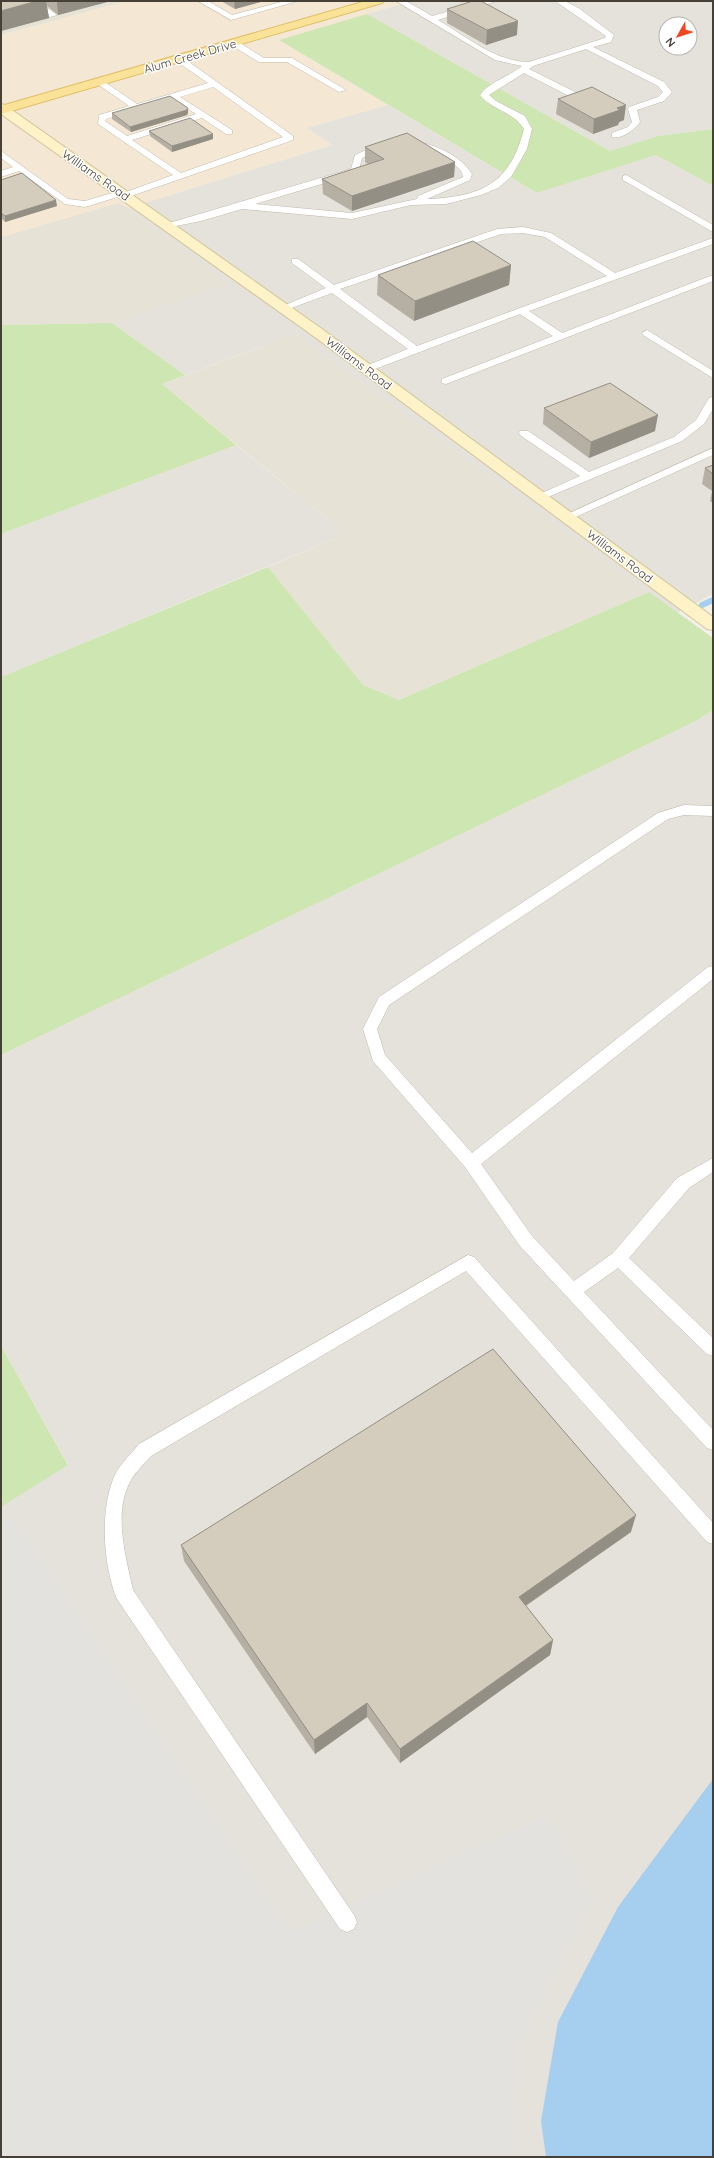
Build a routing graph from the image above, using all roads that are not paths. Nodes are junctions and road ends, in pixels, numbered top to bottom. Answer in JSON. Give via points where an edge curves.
{"nodes":[{"id":1,"x":33,"y":1,"type":"edge"},
{"id":2,"x":202,"y":1,"type":"edge"},
{"id":3,"x":294,"y":1,"type":"edge"},
{"id":4,"x":377,"y":1,"type":"edge"},
{"id":5,"x":400,"y":1,"type":"edge"},
{"id":6,"x":493,"y":1,"type":"edge"},
{"id":7,"x":559,"y":1,"type":"edge"},
{"id":8,"x":53,"y":15,"type":"dead end"},
{"id":9,"x":431,"y":19,"type":"junction"},
{"id":10,"x":234,"y":43,"type":"junction"},
{"id":11,"x":587,"y":47,"type":"junction"},
{"id":12,"x":179,"y":59,"type":"junction"},
{"id":13,"x":527,"y":67,"type":"junction"},
{"id":14,"x":98,"y":82,"type":"junction"},
{"id":15,"x":214,"y":84,"type":"junction"},
{"id":16,"x":342,"y":90,"type":"dead end"},
{"id":17,"x":174,"y":96,"type":"junction"},
{"id":18,"x":576,"y":96,"type":"edge"},
{"id":19,"x":136,"y":107,"type":"junction"},
{"id":20,"x":2,"y":109,"type":"edge"},
{"id":21,"x":203,"y":115,"type":"junction"},
{"id":22,"x":229,"y":132,"type":"dead end"},
{"id":23,"x":615,"y":135,"type":"dead end"},
{"id":24,"x":125,"y":139,"type":"junction"},
{"id":25,"x":395,"y":143,"type":"edge"},
{"id":26,"x":416,"y":144,"type":"edge"},
{"id":27,"x":1,"y":154,"type":"edge"},
{"id":28,"x":20,"y":168,"type":"junction"},
{"id":29,"x":1,"y":174,"type":"edge"},
{"id":30,"x":180,"y":176,"type":"junction"},
{"id":31,"x":626,"y":178,"type":"dead end"},
{"id":32,"x":124,"y":194,"type":"junction"},
{"id":33,"x":411,"y":202,"type":"junction"},
{"id":34,"x":242,"y":206,"type":"junction"},
{"id":35,"x":169,"y":226,"type":"junction"},
{"id":36,"x":713,"y":229,"type":"edge"},
{"id":37,"x":713,"y":241,"type":"edge"},
{"id":38,"x":295,"y":261,"type":"dead end"},
{"id":39,"x":613,"y":276,"type":"junction"},
{"id":40,"x":713,"y":278,"type":"edge"},
{"id":41,"x":333,"y":289,"type":"junction"},
{"id":42,"x":283,"y":308,"type":"junction"},
{"id":43,"x":521,"y":310,"type":"junction"},
{"id":44,"x":647,"y":333,"type":"dead end"},
{"id":45,"x":561,"y":337,"type":"junction"},
{"id":46,"x":415,"y":349,"type":"junction"},
{"id":47,"x":366,"y":369,"type":"junction"},
{"id":48,"x":713,"y":375,"type":"edge"},
{"id":49,"x":446,"y":381,"type":"dead end"},
{"id":50,"x":713,"y":400,"type":"edge"},
{"id":51,"x":524,"y":433,"type":"dead end"},
{"id":52,"x":713,"y":451,"type":"edge"},
{"id":53,"x":588,"y":476,"type":"junction"},
{"id":54,"x":540,"y":497,"type":"junction"},
{"id":55,"x":567,"y":517,"type":"junction"},
{"id":56,"x":713,"y":625,"type":"edge"},
{"id":57,"x":713,"y":811,"type":"edge"},
{"id":58,"x":713,"y":971,"type":"edge"},
{"id":59,"x":471,"y":1163,"type":"junction"},
{"id":60,"x":713,"y":1164,"type":"edge"},
{"id":61,"x":619,"y":1258,"type":"junction"},
{"id":62,"x":573,"y":1291,"type":"junction"},
{"id":63,"x":713,"y":1350,"type":"edge"},
{"id":64,"x":713,"y":1442,"type":"edge"},
{"id":65,"x":713,"y":1536,"type":"edge"},
{"id":66,"x":347,"y":1922,"type":"dead end"}],
"edges":[{"from":1,"to":8,"type":"lane"},
{"from":2,"to":3,"type":"lane","via":[[231,18]]},
{"from":4,"to":10,"type":"main road","name":"Alum Creek Drive"},
{"from":5,"to":9,"type":"lane"},
{"from":6,"to":9,"type":"lane"},
{"from":7,"to":11,"type":"lane","via":[[610,35],[608,40]]},
{"from":9,"to":13,"type":"lane","via":[[498,58]]},
{"from":10,"to":12,"type":"main road","name":"Alum Creek Drive"},
{"from":10,"to":16,"type":"lane","via":[[262,60],[289,60]]},
{"from":11,"to":13,"type":"lane"},
{"from":11,"to":23,"type":"lane","via":[[661,84],[668,92],[661,99],[632,109],[636,122],[631,128]]},
{"from":12,"to":14,"type":"main road","name":"Alum Creek Drive"},
{"from":12,"to":15,"type":"lane"},
{"from":13,"to":18,"type":"lane"},
{"from":13,"to":33,"type":"lane","via":[[488,90],[484,95],[493,103],[522,118],[528,129],[523,149],[508,175],[496,186],[478,193],[446,201]]},
{"from":14,"to":19,"type":"lane"},
{"from":14,"to":20,"type":"main road","name":"Alum Creek Drive"},
{"from":15,"to":17,"type":"lane"},
{"from":15,"to":30,"type":"lane","via":[[290,138]]},
{"from":17,"to":19,"type":"lane"},
{"from":17,"to":21,"type":"lane"},
{"from":19,"to":24,"type":"lane","via":[[102,117],[100,122]]},
{"from":20,"to":32,"type":"main road","name":"Williams Road"},
{"from":21,"to":22,"type":"lane"},
{"from":21,"to":24,"type":"lane"},
{"from":24,"to":30,"type":"lane"},
{"from":25,"to":34,"type":"lane","via":[[375,148],[358,157],[355,171]]},
{"from":26,"to":33,"type":"lane","via":[[446,156],[465,168],[468,174],[461,182]]},
{"from":27,"to":28,"type":"lane"},
{"from":28,"to":29,"type":"lane"},
{"from":28,"to":32,"type":"lane","via":[[65,202],[85,204]]},
{"from":30,"to":32,"type":"lane"},
{"from":31,"to":36,"type":"lane"},
{"from":32,"to":35,"type":"main road","name":"Williams Road"},
{"from":33,"to":34,"type":"lane","via":[[352,216]]},
{"from":34,"to":35,"type":"lane"},
{"from":35,"to":42,"type":"main road","name":"Williams Road"},
{"from":37,"to":39,"type":"lane"},
{"from":38,"to":41,"type":"lane"},
{"from":39,"to":41,"type":"lane","via":[[548,235],[523,230],[500,231]]},
{"from":39,"to":43,"type":"lane"},
{"from":40,"to":45,"type":"lane"},
{"from":41,"to":42,"type":"lane"},
{"from":41,"to":46,"type":"lane"},
{"from":42,"to":47,"type":"main road","name":"Williams Road"},
{"from":43,"to":45,"type":"lane"},
{"from":43,"to":46,"type":"lane"},
{"from":44,"to":48,"type":"lane"},
{"from":45,"to":49,"type":"lane"},
{"from":46,"to":47,"type":"lane"},
{"from":47,"to":54,"type":"main road","name":"Williams Road"},
{"from":50,"to":53,"type":"lane","via":[[700,422],[678,439]]},
{"from":51,"to":53,"type":"lane"},
{"from":52,"to":55,"type":"lane"},
{"from":53,"to":54,"type":"lane"},
{"from":54,"to":55,"type":"main road","name":"Williams Road"},
{"from":55,"to":56,"type":"main road","name":"Williams Road"},
{"from":57,"to":59,"type":"lane","via":[[684,810],[664,816],[384,1001],[370,1029],[378,1057]]},
{"from":58,"to":59,"type":"lane"},
{"from":59,"to":62,"type":"lane","via":[[526,1241]]},
{"from":60,"to":61,"type":"lane","via":[[682,1183]]},
{"from":61,"to":62,"type":"lane"},
{"from":61,"to":63,"type":"lane"},
{"from":62,"to":64,"type":"lane"},
{"from":65,"to":66,"type":"lane","via":[[468,1262],[146,1450],[122,1479],[113,1511],[115,1550],[124,1593]]}]}
